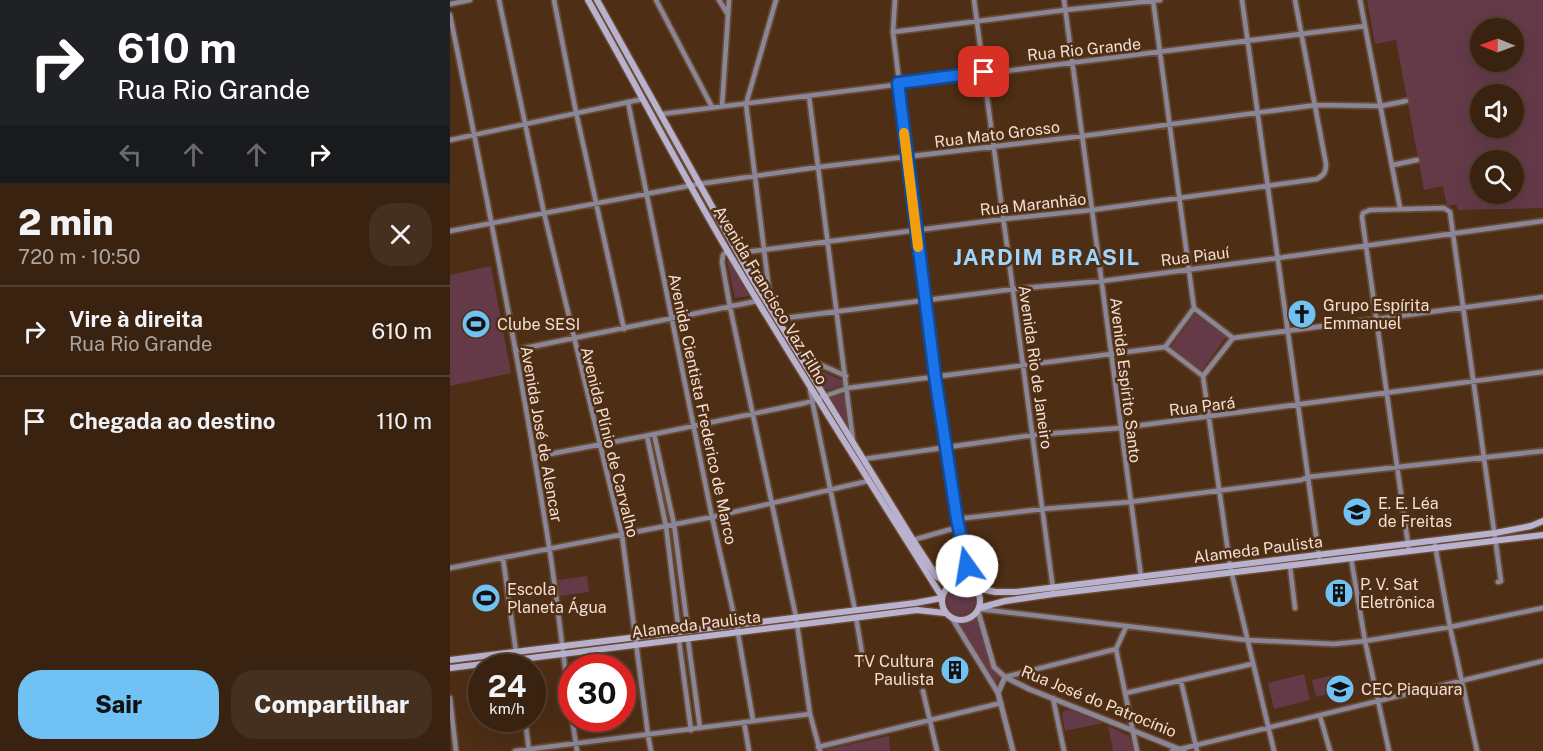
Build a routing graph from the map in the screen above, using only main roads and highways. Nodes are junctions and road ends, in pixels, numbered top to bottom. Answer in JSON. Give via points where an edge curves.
{"nodes":[{"id":1,"x":588,"y":0,"type":"edge"},
{"id":2,"x":597,"y":0,"type":"edge"},
{"id":3,"x":818,"y":398,"type":"junction"},
{"id":4,"x":1543,"y":521,"type":"edge"},
{"id":5,"x":1543,"y":535,"type":"edge"},
{"id":6,"x":1495,"y":537,"type":"junction"},
{"id":7,"x":1319,"y":559,"type":"junction"},
{"id":8,"x":1230,"y":569,"type":"junction"},
{"id":9,"x":951,"y":585,"type":"junction"},
{"id":10,"x":973,"y":586,"type":"junction"},
{"id":11,"x":1053,"y":591,"type":"junction"},
{"id":12,"x":942,"y":598,"type":"junction"},
{"id":13,"x":979,"y":609,"type":"junction"},
{"id":14,"x":945,"y":613,"type":"junction"},
{"id":15,"x":856,"y":614,"type":"junction"},
{"id":16,"x":562,"y":650,"type":"junction"},
{"id":17,"x":546,"y":655,"type":"edge"},
{"id":18,"x":450,"y":660,"type":"edge"},
{"id":19,"x":468,"y":667,"type":"edge"},
{"id":20,"x":450,"y":668,"type":"edge"}],
"edges":[{"from":1,"to":3,"type":"main road","name":"Avenida Francisco Vaz Filho","via":[[691,186]]},
{"from":2,"to":3,"type":"main road","name":"Avenida Francisco Vaz Filho","via":[[738,253],[801,356]]},
{"from":3,"to":9,"type":"main road","name":"Avenida Francisco Vaz Filho","via":[[853,441],[937,577]]},
{"from":3,"to":12,"type":"main road","name":"Avenida Francisco Vaz Filho"},
{"from":4,"to":6,"type":"main road","name":"Alameda Paulista"},
{"from":5,"to":6,"type":"main road","name":"Alameda Paulista"},
{"from":6,"to":7,"type":"main road","name":"Alameda Paulista","via":[[1435,548]]},
{"from":6,"to":7,"type":"main road","name":"Alameda Paulista","via":[[1408,543]]},
{"from":7,"to":8,"type":"main road","name":"Alameda Paulista"},
{"from":7,"to":8,"type":"main road","name":"Alameda Paulista","via":[[1290,566]]},
{"from":8,"to":11,"type":"main road","name":"Alameda Paulista","via":[[1141,576]]},
{"from":8,"to":11,"type":"main road","name":"Alameda Paulista","via":[[1142,584]]},
{"from":9,"to":10,"type":"main road","via":[[961,582]]},
{"from":9,"to":12,"type":"main road"},
{"from":10,"to":11,"type":"main road","name":"Alameda Paulista","via":[[1006,593]]},
{"from":10,"to":13,"type":"main road","via":[[980,597]]},
{"from":11,"to":13,"type":"main road","name":"Alameda Paulista"},
{"from":12,"to":14,"type":"main road"},
{"from":12,"to":15,"type":"main road","name":"Alameda Paulista"},
{"from":13,"to":14,"type":"main road","via":[[969,619],[957,620]]},
{"from":14,"to":15,"type":"main road","name":"Alameda Paulista","via":[[917,610]]},
{"from":15,"to":16,"type":"main road","name":"Alameda Paulista","via":[[688,640]]},
{"from":15,"to":16,"type":"main road","name":"Alameda Paulista","via":[[736,624]]},
{"from":16,"to":17,"type":"main road","name":"Alameda Paulista"},
{"from":16,"to":18,"type":"main road","name":"Alameda Paulista"},
{"from":19,"to":20,"type":"main road","name":"Alameda Paulista"}]}
